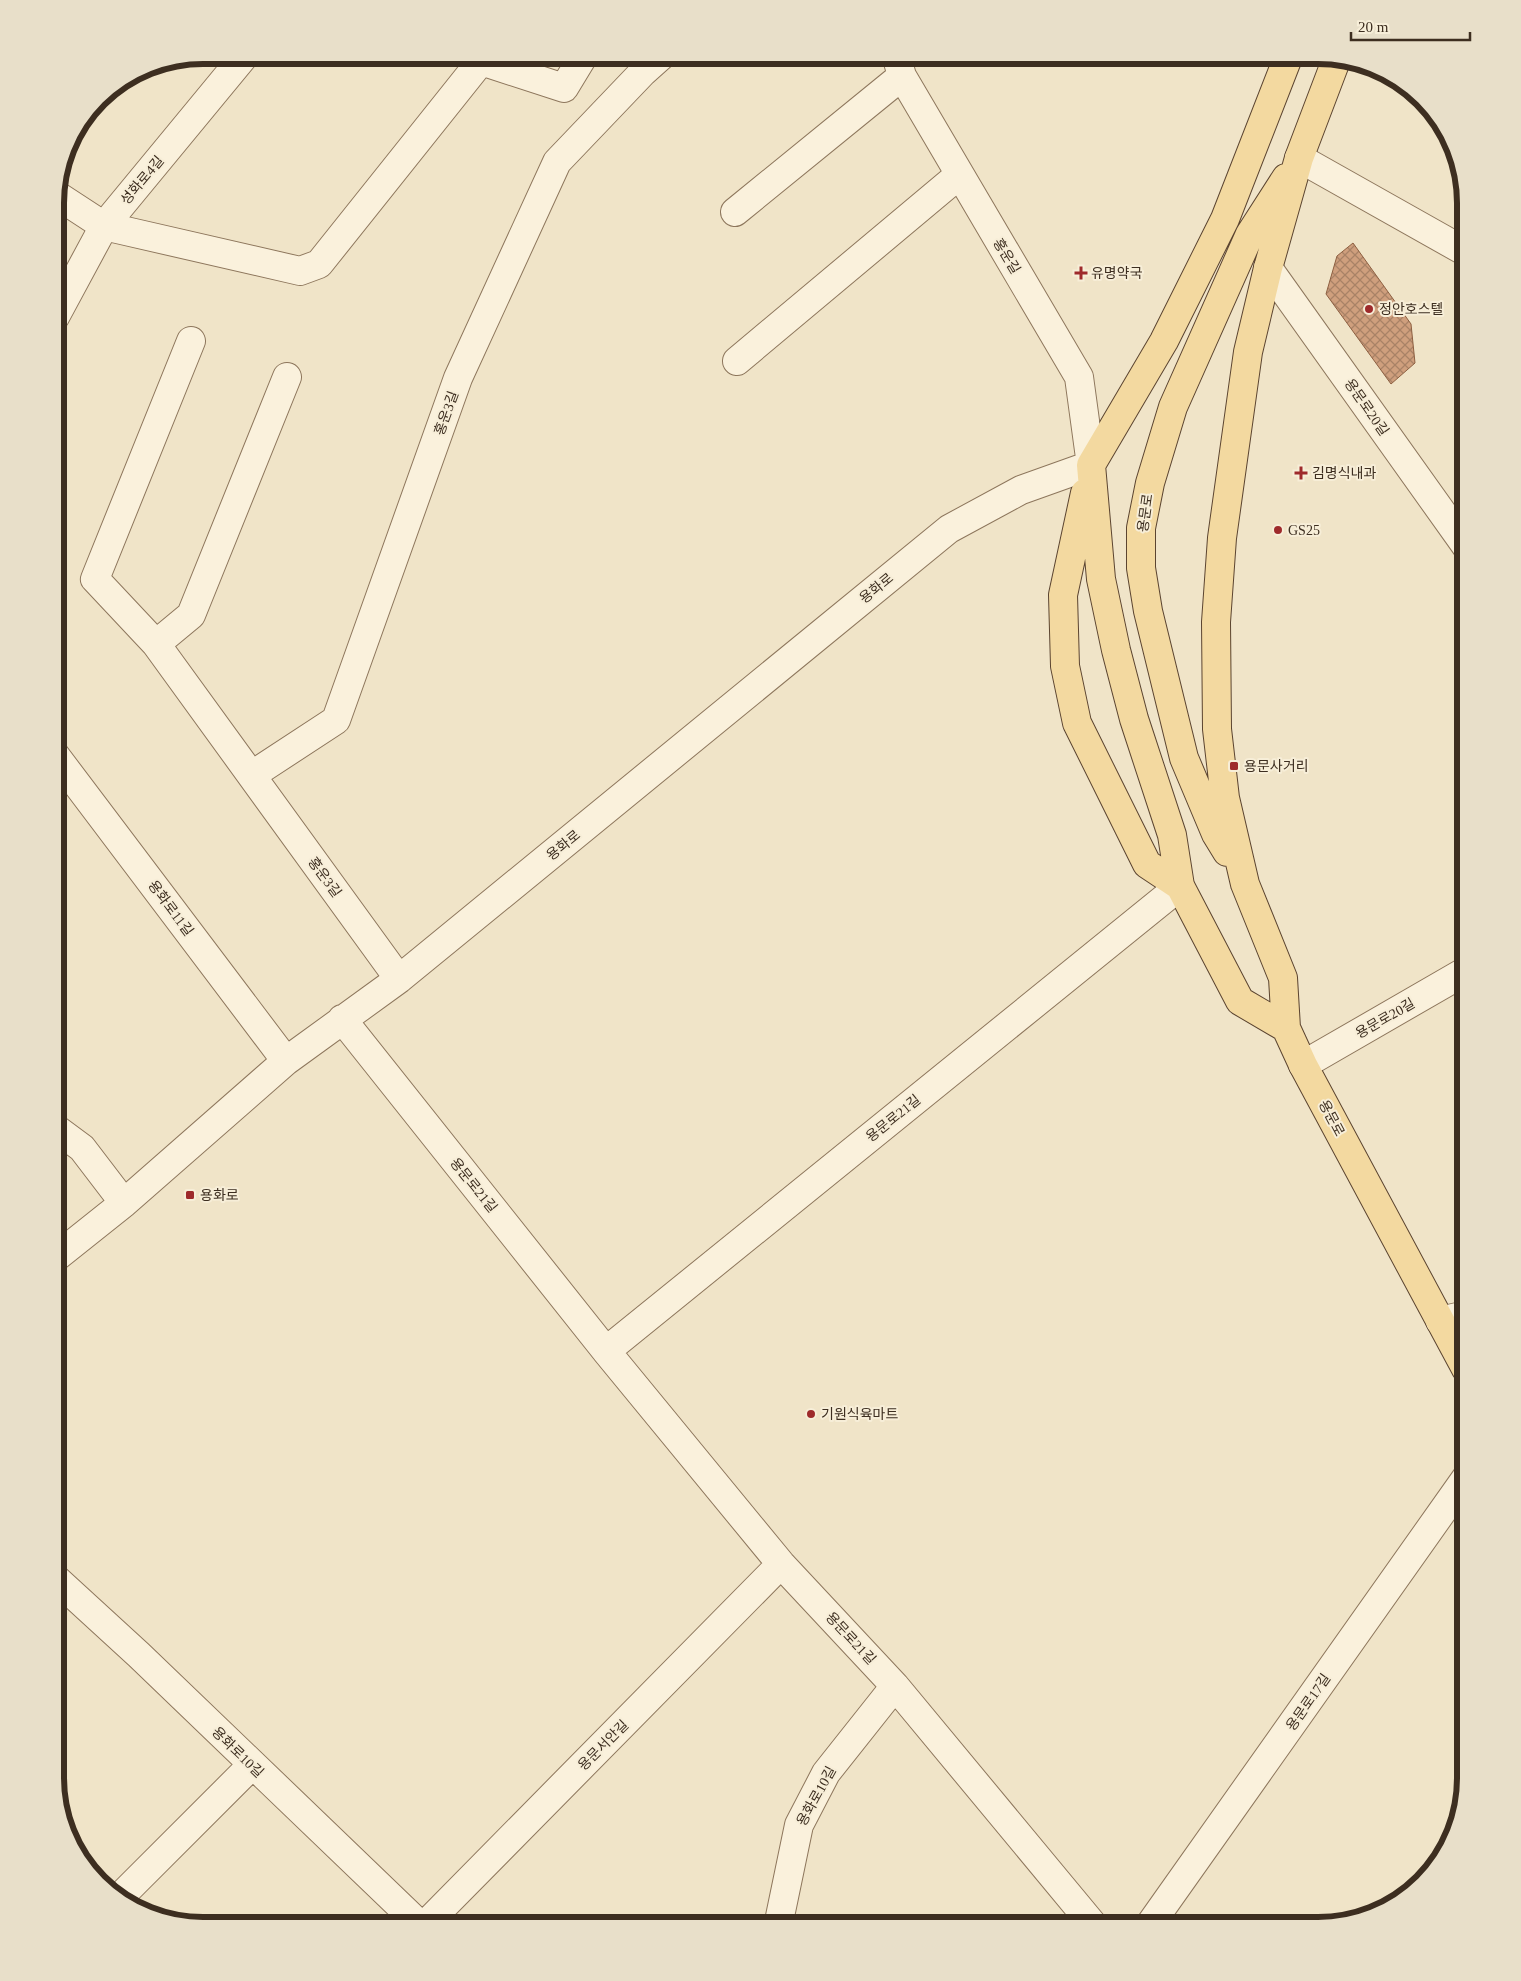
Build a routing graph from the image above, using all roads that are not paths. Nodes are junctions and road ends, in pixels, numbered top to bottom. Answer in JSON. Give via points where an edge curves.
{"nodes":[{"id":1,"x":238,"y":64,"type":"edge"},
{"id":2,"x":479,"y":64,"type":"edge"},
{"id":3,"x":490,"y":64,"type":"edge"},
{"id":4,"x":579,"y":64,"type":"edge"},
{"id":5,"x":652,"y":64,"type":"edge"},
{"id":6,"x":1271,"y":64,"type":"edge"},
{"id":7,"x":1287,"y":64,"type":"edge"},
{"id":8,"x":1326,"y":64,"type":"edge"},
{"id":9,"x":1334,"y":65,"type":"edge"},
{"id":10,"x":899,"y":66,"type":"edge"},
{"id":11,"x":1327,"y":84,"type":"junction"},
{"id":12,"x":1267,"y":115,"type":"junction"},
{"id":13,"x":1299,"y":158,"type":"junction"},
{"id":14,"x":959,"y":175,"type":"junction"},
{"id":15,"x":64,"y":200,"type":"edge"},
{"id":16,"x":735,"y":212,"type":"dead end"},
{"id":17,"x":104,"y":226,"type":"junction"},
{"id":18,"x":1457,"y":247,"type":"edge"},
{"id":19,"x":1268,"y":268,"type":"junction"},
{"id":20,"x":64,"y":299,"type":"edge"},
{"id":21,"x":191,"y":341,"type":"dead end"},
{"id":22,"x":737,"y":361,"type":"dead end"},
{"id":23,"x":287,"y":376,"type":"dead end"},
{"id":24,"x":1091,"y":465,"type":"junction"},
{"id":25,"x":1457,"y":533,"type":"edge"},
{"id":26,"x":156,"y":644,"type":"junction"},
{"id":27,"x":1161,"y":664,"type":"junction"},
{"id":28,"x":1129,"y":703,"type":"junction"},
{"id":29,"x":64,"y":766,"type":"edge"},
{"id":30,"x":252,"y":775,"type":"junction"},
{"id":31,"x":1245,"y":884,"type":"junction"},
{"id":32,"x":1180,"y":886,"type":"junction"},
{"id":33,"x":1457,"y":976,"type":"edge"},
{"id":34,"x":398,"y":979,"type":"junction"},
{"id":35,"x":342,"y":1020,"type":"junction"},
{"id":36,"x":1286,"y":1028,"type":"junction"},
{"id":37,"x":286,"y":1061,"type":"junction"},
{"id":38,"x":1303,"y":1065,"type":"junction"},
{"id":39,"x":64,"y":1135,"type":"edge"},
{"id":40,"x":124,"y":1203,"type":"junction"},
{"id":41,"x":64,"y":1251,"type":"edge"},
{"id":42,"x":1453,"y":1318,"type":"edge"},
{"id":43,"x":1457,"y":1334,"type":"edge"},
{"id":44,"x":606,"y":1351,"type":"junction"},
{"id":45,"x":1457,"y":1491,"type":"edge"},
{"id":46,"x":782,"y":1564,"type":"junction"},
{"id":47,"x":64,"y":1586,"type":"edge"},
{"id":48,"x":896,"y":1686,"type":"junction"},
{"id":49,"x":252,"y":1765,"type":"junction"},
{"id":50,"x":125,"y":1893,"type":"edge"},
{"id":51,"x":413,"y":1917,"type":"edge"},
{"id":52,"x":432,"y":1917,"type":"edge"},
{"id":53,"x":780,"y":1917,"type":"edge"},
{"id":54,"x":1087,"y":1917,"type":"edge"},
{"id":55,"x":1155,"y":1917,"type":"edge"}],
"edges":[{"from":1,"to":17,"type":"street","name":"성화로4길"},
{"from":2,"to":17,"type":"street","via":[[319,264],[300,271]]},
{"from":3,"to":4,"type":"street","via":[[564,88]]},
{"from":5,"to":30,"type":"street","name":"홍운3길","via":[[557,162],[458,378],[336,720]]},
{"from":6,"to":12,"type":"main road"},
{"from":7,"to":12,"type":"main road"},
{"from":8,"to":11,"type":"main road"},
{"from":9,"to":11,"type":"main road"},
{"from":10,"to":14,"type":"street","name":"홍운길"},
{"from":10,"to":16,"type":"street"},
{"from":11,"to":13,"type":"main road"},
{"from":12,"to":24,"type":"main road","via":[[1225,219],[1164,341]]},
{"from":13,"to":18,"type":"street"},
{"from":13,"to":19,"type":"main road"},
{"from":13,"to":27,"type":"main road","name":"용문로","via":[[1250,234],[1214,311],[1173,407],[1150,483],[1142,528],[1141,568]]},
{"from":14,"to":22,"type":"street"},
{"from":14,"to":24,"type":"street","name":"홍운길","via":[[1079,377]]},
{"from":15,"to":17,"type":"street"},
{"from":17,"to":20,"type":"street","name":"성화로4길"},
{"from":19,"to":25,"type":"street","name":"용문로20길"},
{"from":19,"to":31,"type":"main road","via":[[1248,352],[1236,430],[1222,538],[1216,622],[1217,729],[1225,798]]},
{"from":21,"to":26,"type":"street","name":"홍운3길","via":[[94,579]]},
{"from":23,"to":26,"type":"street","via":[[191,615]]},
{"from":24,"to":28,"type":"main road","via":[[1101,579]]},
{"from":24,"to":32,"type":"main road","via":[[1063,595],[1065,666],[1077,723],[1147,864]]},
{"from":24,"to":34,"type":"street","name":"용화로","via":[[1020,490],[949,529]]},
{"from":26,"to":30,"type":"street","name":"홍운3길"},
{"from":27,"to":28,"type":"main road","via":[[1150,657],[1139,659],[1132,669]]},
{"from":27,"to":31,"type":"main road","name":"용문로","via":[[1184,758],[1216,834]]},
{"from":28,"to":32,"type":"main road","via":[[1172,835]]},
{"from":29,"to":37,"type":"street","name":"용화로11길"},
{"from":30,"to":34,"type":"street","name":"홍운3길"},
{"from":31,"to":36,"type":"main road","via":[[1283,978]]},
{"from":32,"to":36,"type":"main road","via":[[1240,1001]]},
{"from":32,"to":44,"type":"street","name":"용문로21길"},
{"from":33,"to":38,"type":"street","name":"용문로20길"},
{"from":34,"to":35,"type":"street","name":"용화로"},
{"from":35,"to":37,"type":"street","name":"용화로"},
{"from":35,"to":44,"type":"street","name":"용문로21길"},
{"from":36,"to":38,"type":"main road","name":"용문로"},
{"from":37,"to":40,"type":"street","name":"용화로"},
{"from":38,"to":42,"type":"main road","name":"용문로"},
{"from":39,"to":40,"type":"street","via":[[82,1148]]},
{"from":40,"to":41,"type":"street","name":"용화로"},
{"from":42,"to":43,"type":"main road","name":"용문로"},
{"from":44,"to":46,"type":"street","name":"용문로21길"},
{"from":45,"to":55,"type":"street","name":"용문로17길"},
{"from":46,"to":48,"type":"street","name":"용문로21길"},
{"from":46,"to":52,"type":"street","name":"용문서안길"},
{"from":47,"to":49,"type":"street","name":"용화로10길"},
{"from":48,"to":53,"type":"street","name":"용화로10길","via":[[826,1773],[799,1825]]},
{"from":48,"to":54,"type":"street","name":"용문로21길"},
{"from":49,"to":50,"type":"street"},
{"from":49,"to":51,"type":"street","name":"용화로10길"}]}
